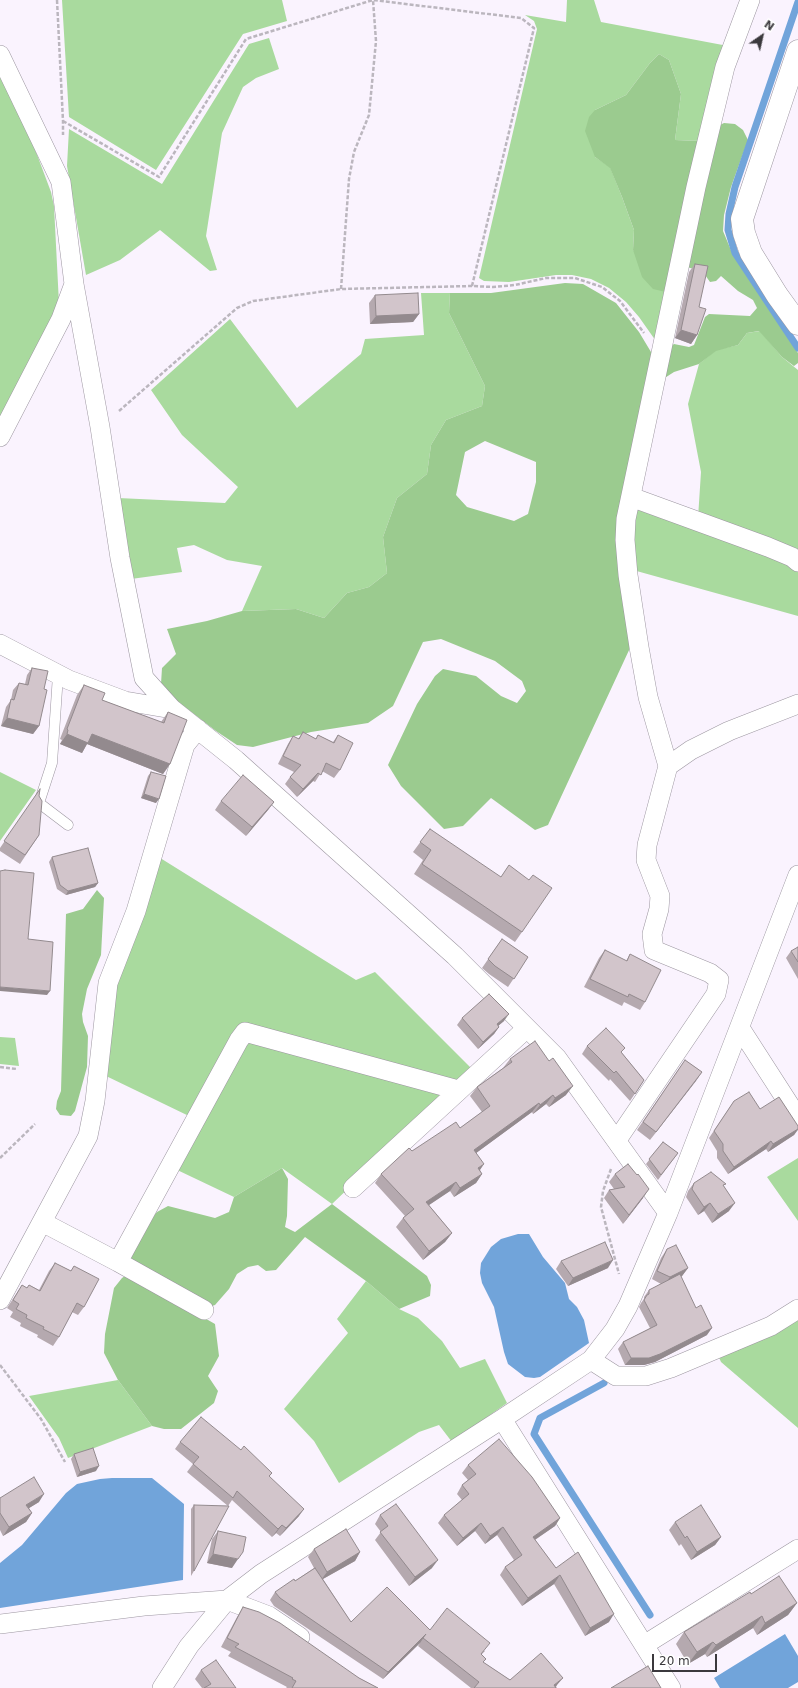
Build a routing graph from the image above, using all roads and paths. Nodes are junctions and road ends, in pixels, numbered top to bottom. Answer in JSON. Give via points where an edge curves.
{"nodes":[{"id":1,"x":56,"y":0,"type":"edge"},
{"id":2,"x":373,"y":0,"type":"edge"},
{"id":3,"x":750,"y":0,"type":"edge"},
{"id":4,"x":798,"y":50,"type":"edge"},
{"id":5,"x":0,"y":55,"type":"edge"},
{"id":6,"x":63,"y":121,"type":"junction"},
{"id":7,"x":62,"y":136,"type":"dead end"},
{"id":8,"x":74,"y":284,"type":"junction"},
{"id":9,"x":472,"y":286,"type":"junction"},
{"id":10,"x":341,"y":290,"type":"junction"},
{"id":11,"x":798,"y":324,"type":"edge"},
{"id":12,"x":659,"y":357,"type":"junction"},
{"id":13,"x":100,"y":428,"type":"junction"},
{"id":14,"x":0,"y":437,"type":"edge"},
{"id":15,"x":631,"y":497,"type":"junction"},
{"id":16,"x":798,"y":562,"type":"edge"},
{"id":17,"x":0,"y":644,"type":"edge"},
{"id":18,"x":58,"y":675,"type":"junction"},
{"id":19,"x":798,"y":704,"type":"edge"},
{"id":20,"x":172,"y":709,"type":"junction"},
{"id":21,"x":198,"y":729,"type":"junction"},
{"id":22,"x":668,"y":766,"type":"junction"},
{"id":23,"x":68,"y":824,"type":"dead end"},
{"id":24,"x":798,"y":875,"type":"edge"},
{"id":25,"x":794,"y":903,"type":"edge"},
{"id":26,"x":527,"y":1028,"type":"junction"},
{"id":27,"x":740,"y":1028,"type":"junction"},
{"id":28,"x":0,"y":1067,"type":"edge"},
{"id":29,"x":17,"y":1068,"type":"dead end"},
{"id":30,"x":458,"y":1090,"type":"junction"},
{"id":31,"x":798,"y":1118,"type":"edge"},
{"id":32,"x":35,"y":1124,"type":"dead end"},
{"id":33,"x":619,"y":1142,"type":"junction"},
{"id":34,"x":0,"y":1158,"type":"edge"},
{"id":35,"x":353,"y":1188,"type":"dead end"},
{"id":36,"x":668,"y":1213,"type":"junction"},
{"id":37,"x":42,"y":1222,"type":"junction"},
{"id":38,"x":118,"y":1262,"type":"junction"},
{"id":39,"x":0,"y":1300,"type":"edge"},
{"id":40,"x":628,"y":1306,"type":"junction"},
{"id":41,"x":798,"y":1309,"type":"edge"},
{"id":42,"x":204,"y":1310,"type":"dead end"},
{"id":43,"x":591,"y":1360,"type":"junction"},
{"id":44,"x":0,"y":1365,"type":"edge"},
{"id":45,"x":502,"y":1419,"type":"junction"},
{"id":46,"x":65,"y":1462,"type":"dead end"},
{"id":47,"x":798,"y":1549,"type":"edge"},
{"id":48,"x":227,"y":1600,"type":"junction"},
{"id":49,"x":0,"y":1624,"type":"edge"},
{"id":50,"x":644,"y":1645,"type":"junction"},
{"id":51,"x":314,"y":1647,"type":"edge"},
{"id":52,"x":162,"y":1688,"type":"edge"},
{"id":53,"x":670,"y":1688,"type":"edge"}],
"edges":[{"from":1,"to":6,"type":"path"},
{"from":2,"to":6,"type":"path","via":[[246,39],[159,177]]},
{"from":2,"to":9,"type":"path","via":[[520,18],[534,28]]},
{"from":2,"to":10,"type":"path","via":[[376,41],[369,115],[354,152],[349,179]]},
{"from":3,"to":12,"type":"street","via":[[725,67]]},
{"from":4,"to":11,"type":"street","via":[[742,218],[751,253]]},
{"from":5,"to":8,"type":"street","via":[[61,182]]},
{"from":6,"to":7,"type":"path"},
{"from":8,"to":13,"type":"street"},
{"from":8,"to":14,"type":"street","via":[[61,319]]},
{"from":9,"to":10,"type":"path"},
{"from":9,"to":12,"type":"path","via":[[493,287],[546,278],[575,278],[602,287],[620,301]]},
{"from":10,"to":13,"type":"path","via":[[253,301],[237,308]]},
{"from":12,"to":15,"type":"street"},
{"from":13,"to":20,"type":"street","via":[[120,558],[144,678]]},
{"from":15,"to":16,"type":"street","via":[[768,547]]},
{"from":15,"to":22,"type":"street","via":[[626,518],[625,540],[628,575],[648,698]]},
{"from":17,"to":18,"type":"street"},
{"from":18,"to":20,"type":"street","via":[[125,701]]},
{"from":18,"to":23,"type":"lane","via":[[52,763],[39,803]]},
{"from":19,"to":22,"type":"street","via":[[729,731],[691,750]]},
{"from":20,"to":21,"type":"street"},
{"from":21,"to":26,"type":"street","via":[[455,956]]},
{"from":21,"to":37,"type":"street","via":[[185,745],[136,911],[108,983],[97,1088],[88,1136]]},
{"from":22,"to":33,"type":"street","via":[[647,845],[646,860],[660,896],[652,934],[654,950],[719,980],[716,994]]},
{"from":24,"to":25,"type":"street"},
{"from":25,"to":27,"type":"street"},
{"from":26,"to":30,"type":"street"},
{"from":26,"to":33,"type":"street","via":[[557,1058]]},
{"from":27,"to":31,"type":"street"},
{"from":27,"to":36,"type":"street"},
{"from":28,"to":29,"type":"path"},
{"from":30,"to":35,"type":"street"},
{"from":30,"to":38,"type":"street","via":[[245,1032]]},
{"from":32,"to":34,"type":"path"},
{"from":33,"to":36,"type":"street"},
{"from":33,"to":40,"type":"path","via":[[603,1191],[601,1207]]},
{"from":36,"to":40,"type":"street"},
{"from":37,"to":38,"type":"street"},
{"from":37,"to":39,"type":"street"},
{"from":38,"to":42,"type":"street"},
{"from":40,"to":43,"type":"street","via":[[615,1329]]},
{"from":41,"to":43,"type":"street","via":[[771,1326],[646,1376],[616,1376]]},
{"from":43,"to":45,"type":"street"},
{"from":44,"to":46,"type":"path","via":[[41,1419]]},
{"from":45,"to":48,"type":"street","via":[[261,1574]]},
{"from":45,"to":50,"type":"street"},
{"from":47,"to":50,"type":"street"},
{"from":48,"to":49,"type":"street","via":[[144,1606]]},
{"from":48,"to":51,"type":"street","via":[[269,1616]]},
{"from":48,"to":52,"type":"street","via":[[189,1646]]},
{"from":50,"to":53,"type":"street"}]}
